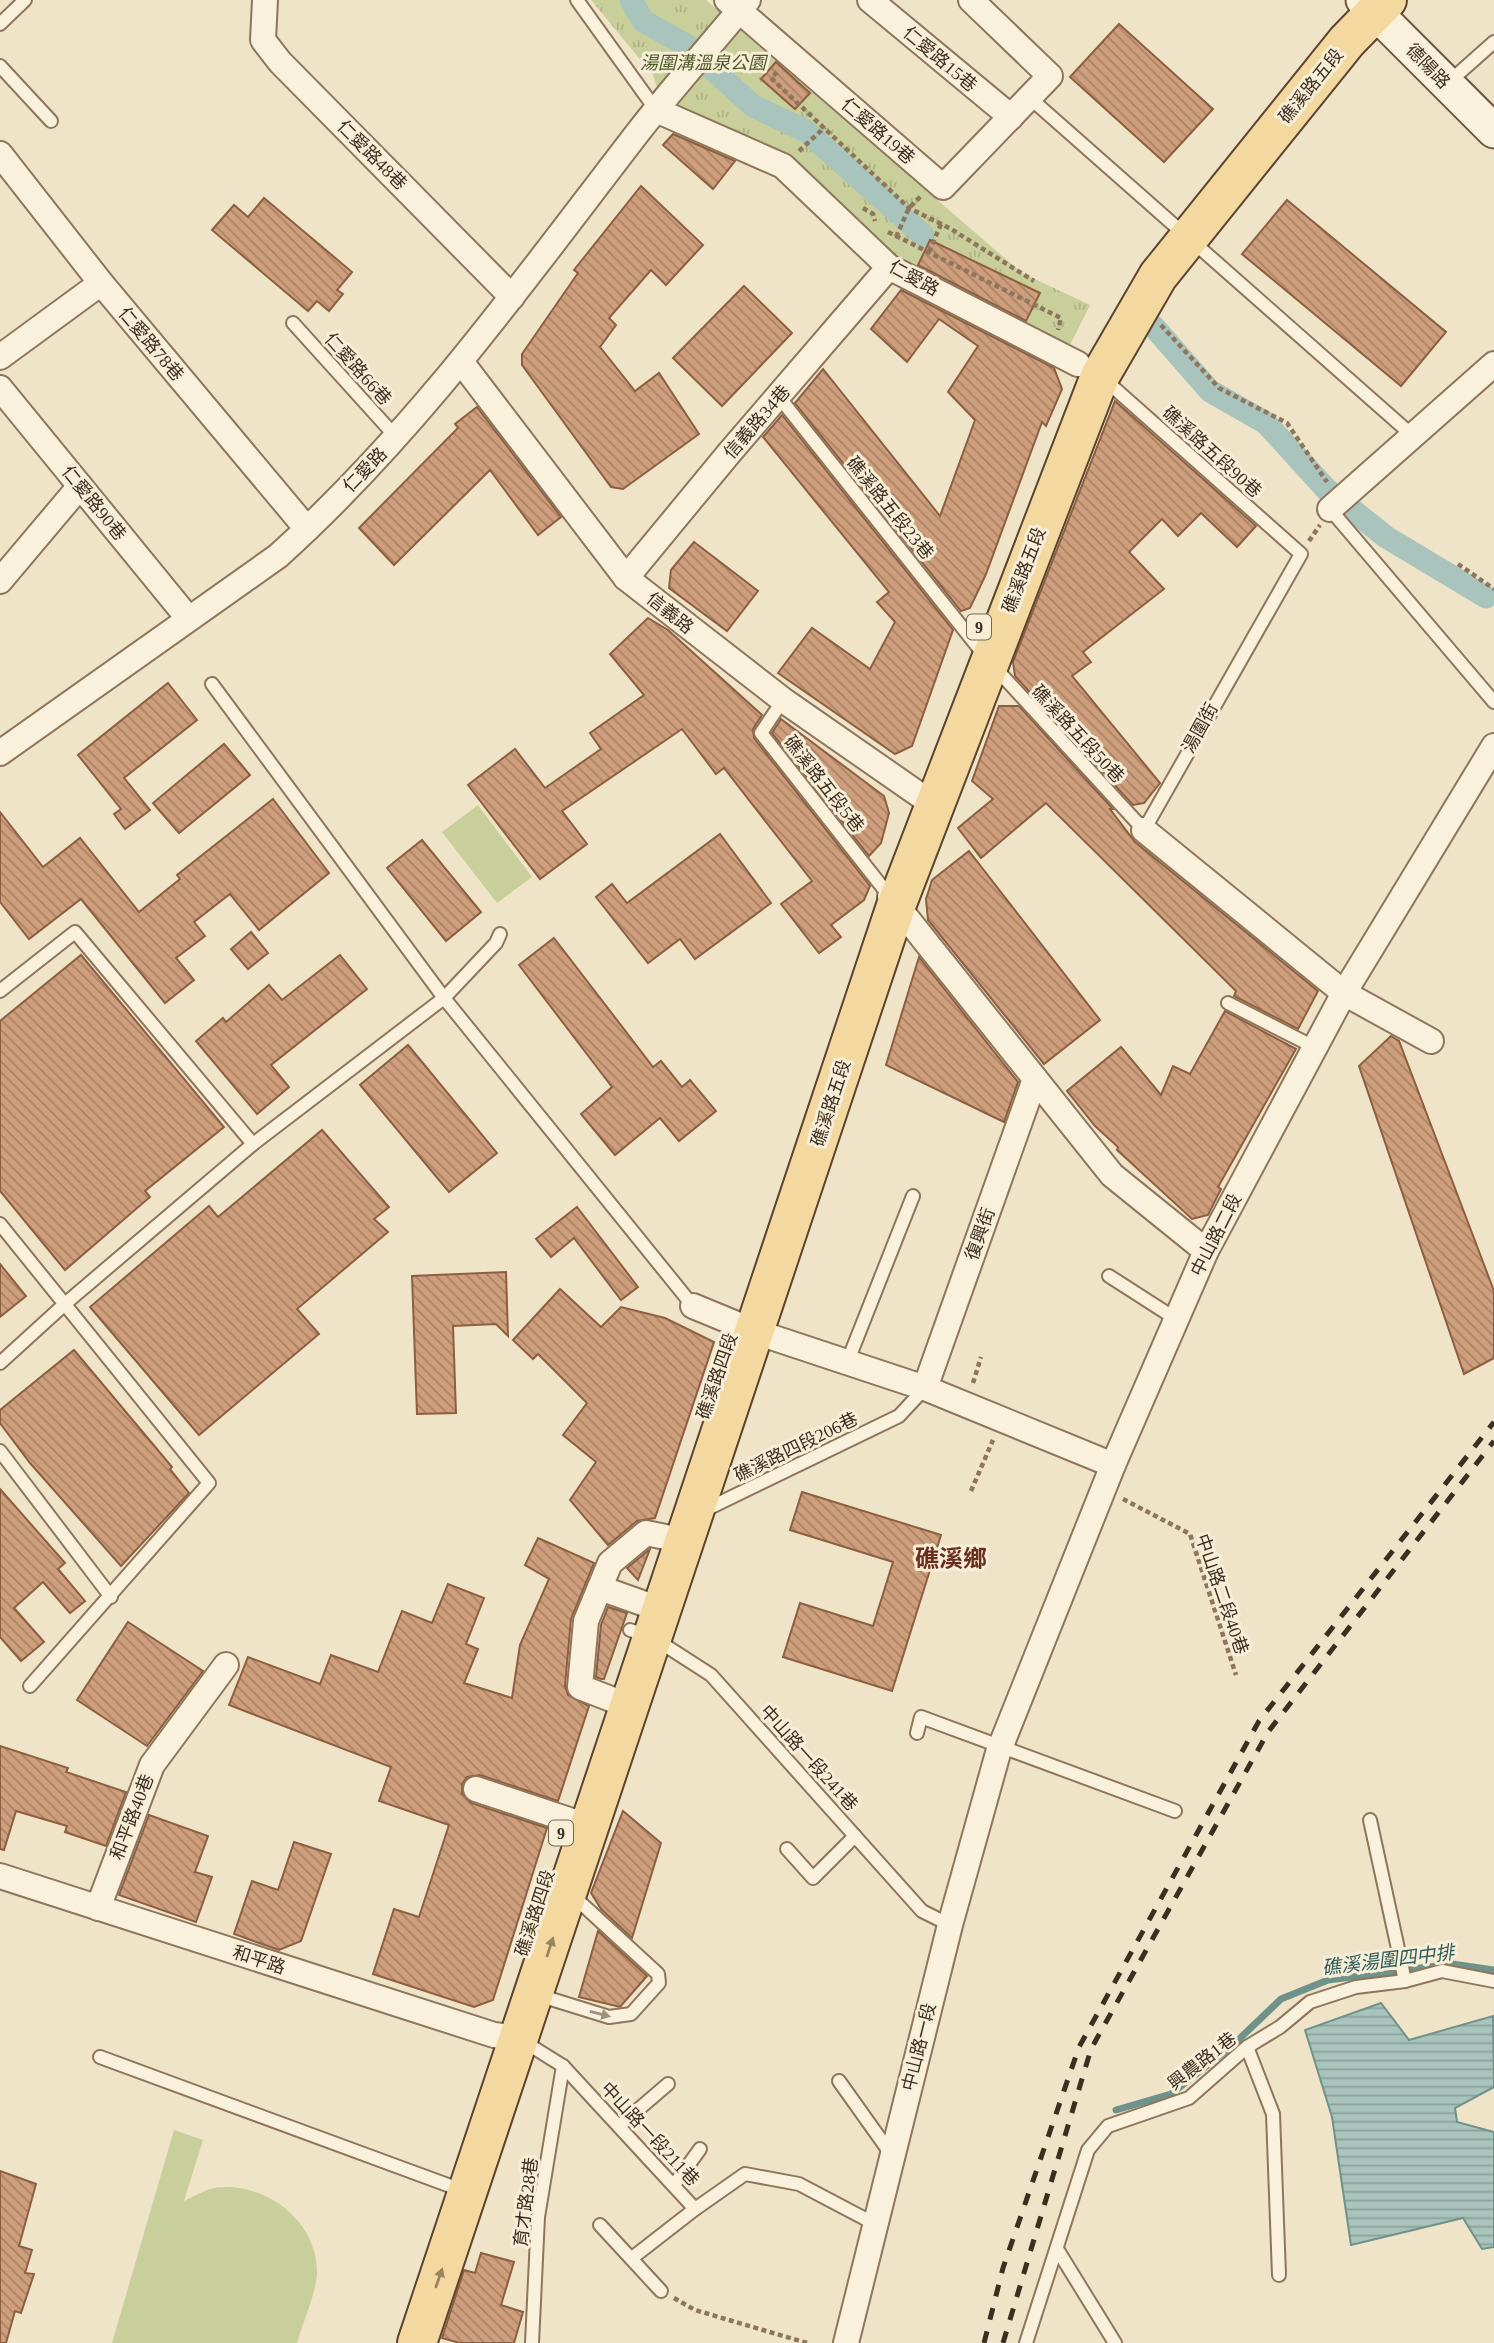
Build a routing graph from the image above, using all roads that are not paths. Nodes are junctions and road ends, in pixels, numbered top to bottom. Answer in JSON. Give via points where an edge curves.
{"nodes":[{"id":1,"x":25,"y":0,"type":"edge"},
{"id":2,"x":265,"y":0,"type":"edge"},
{"id":3,"x":577,"y":0,"type":"edge"},
{"id":4,"x":870,"y":0,"type":"edge"},
{"id":5,"x":971,"y":0,"type":"edge"},
{"id":6,"x":1370,"y":3,"type":"edge"},
{"id":7,"x":738,"y":4,"type":"edge"},
{"id":8,"x":0,"y":24,"type":"edge"},
{"id":9,"x":1494,"y":41,"type":"edge"},
{"id":10,"x":0,"y":66,"type":"edge"},
{"id":11,"x":1446,"y":85,"type":"junction"},
{"id":12,"x":1030,"y":98,"type":"junction"},
{"id":13,"x":656,"y":110,"type":"junction"},
{"id":14,"x":1011,"y":117,"type":"junction"},
{"id":15,"x":51,"y":121,"type":"dead end"},
{"id":16,"x":1494,"y":131,"type":"edge"},
{"id":17,"x":0,"y":154,"type":"edge"},
{"id":18,"x":1180,"y":231,"type":"junction"},
{"id":19,"x":889,"y":267,"type":"junction"},
{"id":20,"x":101,"y":284,"type":"junction"},
{"id":21,"x":512,"y":297,"type":"junction"},
{"id":22,"x":293,"y":323,"type":"dead end"},
{"id":23,"x":0,"y":357,"type":"edge"},
{"id":24,"x":462,"y":363,"type":"junction"},
{"id":25,"x":1077,"y":364,"type":"junction"},
{"id":26,"x":1494,"y":364,"type":"edge"},
{"id":27,"x":0,"y":387,"type":"edge"},
{"id":28,"x":779,"y":397,"type":"junction"},
{"id":29,"x":1413,"y":436,"type":"junction"},
{"id":30,"x":397,"y":438,"type":"junction"},
{"id":31,"x":80,"y":486,"type":"junction"},
{"id":32,"x":1338,"y":502,"type":"joint"},
{"id":33,"x":307,"y":529,"type":"junction"},
{"id":34,"x":1301,"y":554,"type":"joint"},
{"id":35,"x":626,"y":578,"type":"junction"},
{"id":36,"x":0,"y":581,"type":"edge"},
{"id":37,"x":188,"y":618,"type":"junction"},
{"id":38,"x":981,"y":651,"type":"junction"},
{"id":39,"x":212,"y":684,"type":"dead end"},
{"id":40,"x":783,"y":699,"type":"junction"},
{"id":41,"x":1494,"y":702,"type":"edge"},
{"id":42,"x":1494,"y":746,"type":"edge"},
{"id":43,"x":0,"y":753,"type":"edge"},
{"id":44,"x":926,"y":799,"type":"junction"},
{"id":45,"x":1143,"y":830,"type":"junction"},
{"id":46,"x":890,"y":897,"type":"junction"},
{"id":47,"x":500,"y":934,"type":"dead end"},
{"id":48,"x":0,"y":991,"type":"edge"},
{"id":49,"x":1344,"y":993,"type":"junction"},
{"id":50,"x":444,"y":998,"type":"junction"},
{"id":51,"x":1228,"y":1003,"type":"dead end"},
{"id":52,"x":1431,"y":1041,"type":"dead end"},
{"id":53,"x":1316,"y":1048,"type":"junction"},
{"id":54,"x":1035,"y":1079,"type":"junction"},
{"id":55,"x":253,"y":1144,"type":"junction"},
{"id":56,"x":913,"y":1196,"type":"dead end"},
{"id":57,"x":0,"y":1224,"type":"edge"},
{"id":58,"x":1206,"y":1251,"type":"junction"},
{"id":59,"x":1109,"y":1276,"type":"dead end"},
{"id":60,"x":66,"y":1303,"type":"junction"},
{"id":61,"x":693,"y":1306,"type":"joint"},
{"id":62,"x":1176,"y":1319,"type":"junction"},
{"id":63,"x":745,"y":1328,"type":"junction"},
{"id":64,"x":0,"y":1363,"type":"edge"},
{"id":65,"x":847,"y":1363,"type":"junction"},
{"id":66,"x":925,"y":1388,"type":"junction"},
{"id":67,"x":0,"y":1451,"type":"edge"},
{"id":68,"x":1113,"y":1465,"type":"junction"},
{"id":69,"x":681,"y":1525,"type":"junction"},
{"id":70,"x":600,"y":1588,"type":"junction"},
{"id":71,"x":111,"y":1597,"type":"junction"},
{"id":72,"x":646,"y":1620,"type":"junction"},
{"id":73,"x":226,"y":1665,"type":"dead end"},
{"id":74,"x":30,"y":1686,"type":"dead end"},
{"id":75,"x":618,"y":1702,"type":"junction"},
{"id":76,"x":917,"y":1733,"type":"dead end"},
{"id":77,"x":1000,"y":1749,"type":"junction"},
{"id":78,"x":476,"y":1789,"type":"dead end"},
{"id":79,"x":1175,"y":1811,"type":"dead end"},
{"id":80,"x":1370,"y":1820,"type":"dead end"},
{"id":81,"x":578,"y":1823,"type":"junction"},
{"id":82,"x":855,"y":1836,"type":"junction"},
{"id":83,"x":787,"y":1849,"type":"dead end"},
{"id":84,"x":0,"y":1876,"type":"edge"},
{"id":85,"x":568,"y":1892,"type":"junction"},
{"id":86,"x":98,"y":1908,"type":"junction"},
{"id":87,"x":950,"y":1925,"type":"junction"},
{"id":88,"x":1405,"y":1981,"type":"junction"},
{"id":89,"x":1494,"y":1981,"type":"edge"},
{"id":90,"x":535,"y":1994,"type":"junction"},
{"id":91,"x":507,"y":2037,"type":"junction"},
{"id":92,"x":1247,"y":2047,"type":"junction"},
{"id":93,"x":100,"y":2057,"type":"dead end"},
{"id":94,"x":563,"y":2066,"type":"junction"},
{"id":95,"x":839,"y":2081,"type":"dead end"},
{"id":96,"x":668,"y":2084,"type":"dead end"},
{"id":97,"x":619,"y":2126,"type":"junction"},
{"id":98,"x":700,"y":2149,"type":"dead end"},
{"id":99,"x":892,"y":2155,"type":"junction"},
{"id":100,"x":674,"y":2185,"type":"junction"},
{"id":101,"x":456,"y":2188,"type":"junction"},
{"id":102,"x":695,"y":2209,"type":"junction"},
{"id":103,"x":875,"y":2224,"type":"junction"},
{"id":104,"x":600,"y":2225,"type":"dead end"},
{"id":105,"x":1057,"y":2249,"type":"junction"},
{"id":106,"x":632,"y":2258,"type":"junction"},
{"id":107,"x":1279,"y":2275,"type":"dead end"},
{"id":108,"x":661,"y":2291,"type":"road end"},
{"id":109,"x":389,"y":2343,"type":"edge"},
{"id":110,"x":417,"y":2343,"type":"edge"},
{"id":111,"x":533,"y":2343,"type":"edge"},
{"id":112,"x":846,"y":2343,"type":"edge"},
{"id":113,"x":1026,"y":2343,"type":"edge"},
{"id":114,"x":1115,"y":2343,"type":"edge"}],
"edges":[{"from":1,"to":8,"type":"lane"},
{"from":2,"to":21,"type":"street","name":"仁愛路48巷","via":[[264,40],[280,62]]},
{"from":3,"to":13,"type":"lane"},
{"from":4,"to":14,"type":"street","name":"仁愛路15巷"},
{"from":5,"to":12,"type":"street","via":[[1049,76]]},
{"from":6,"to":11,"type":"street","name":"德陽路"},
{"from":6,"to":18,"type":"main road","name":"礁溪路五段","number":"9","via":[[1347,41]]},
{"from":7,"to":13,"type":"street","name":"仁愛路"},
{"from":7,"to":14,"type":"street","name":"仁愛路19巷","via":[[943,187]]},
{"from":9,"to":11,"type":"lane"},
{"from":10,"to":15,"type":"lane"},
{"from":11,"to":16,"type":"street","name":"德陽路"},
{"from":12,"to":14,"type":"street"},
{"from":12,"to":18,"type":"lane"},
{"from":13,"to":19,"type":"street","name":"仁愛路","via":[[783,166]]},
{"from":13,"to":21,"type":"street","name":"仁愛路"},
{"from":17,"to":20,"type":"street","name":"仁愛路78巷"},
{"from":18,"to":25,"type":"main road","name":"礁溪路五段","number":"9","via":[[1134,270]]},
{"from":18,"to":25,"type":"main road","name":"礁溪路五段","number":"9","via":[[1142,304]]},
{"from":18,"to":29,"type":"lane"},
{"from":19,"to":25,"type":"street","name":"仁愛路"},
{"from":19,"to":28,"type":"street","name":"信義路34巷"},
{"from":20,"to":23,"type":"street"},
{"from":20,"to":33,"type":"street","name":"仁愛路78巷"},
{"from":21,"to":24,"type":"street","name":"仁愛路"},
{"from":22,"to":30,"type":"lane","name":"仁愛路66巷"},
{"from":24,"to":30,"type":"street","name":"仁愛路"},
{"from":24,"to":35,"type":"street","name":"信義路"},
{"from":25,"to":34,"type":"lane","name":"礁溪路五段90巷"},
{"from":25,"to":38,"type":"main road","name":"礁溪路五段","number":"9"},
{"from":26,"to":29,"type":"street"},
{"from":27,"to":31,"type":"street","name":"仁愛路90巷"},
{"from":28,"to":35,"type":"street","name":"信義路34巷"},
{"from":28,"to":38,"type":"lane","name":"礁溪路五段23巷"},
{"from":29,"to":32,"type":"street"},
{"from":30,"to":33,"type":"street","name":"仁愛路"},
{"from":31,"to":36,"type":"street"},
{"from":31,"to":37,"type":"street","name":"仁愛路90巷"},
{"from":32,"to":41,"type":"lane"},
{"from":33,"to":37,"type":"street","name":"仁愛路","via":[[278,556]]},
{"from":34,"to":45,"type":"lane","name":"湯圍街"},
{"from":35,"to":40,"type":"street","name":"信義路"},
{"from":37,"to":43,"type":"street","name":"仁愛路"},
{"from":38,"to":44,"type":"main road","name":"礁溪路五段","number":"9"},
{"from":38,"to":45,"type":"lane","name":"礁溪路五段50巷"},
{"from":39,"to":50,"type":"lane"},
{"from":40,"to":44,"type":"street","name":"信義路"},
{"from":40,"to":46,"type":"lane","name":"礁溪路五段5巷","via":[[761,733]]},
{"from":42,"to":49,"type":"street","name":"中山路二段"},
{"from":44,"to":46,"type":"main road","name":"礁溪路五段","number":"9"},
{"from":45,"to":49,"type":"street"},
{"from":46,"to":54,"type":"street"},
{"from":46,"to":63,"type":"main road","name":"礁溪路五段","number":"9"},
{"from":47,"to":50,"type":"lane"},
{"from":48,"to":55,"type":"lane","via":[[75,932]]},
{"from":49,"to":52,"type":"street"},
{"from":49,"to":53,"type":"street","name":"中山路二段"},
{"from":50,"to":55,"type":"lane"},
{"from":50,"to":61,"type":"lane"},
{"from":51,"to":53,"type":"lane"},
{"from":53,"to":58,"type":"street","name":"中山路二段"},
{"from":54,"to":58,"type":"street","via":[[1112,1175]]},
{"from":54,"to":66,"type":"street","name":"復興街"},
{"from":55,"to":60,"type":"lane"},
{"from":56,"to":65,"type":"lane"},
{"from":57,"to":60,"type":"lane"},
{"from":58,"to":62,"type":"street","name":"中山路二段"},
{"from":59,"to":62,"type":"lane"},
{"from":60,"to":64,"type":"lane"},
{"from":60,"to":71,"type":"lane","via":[[209,1483]]},
{"from":61,"to":63,"type":"street"},
{"from":62,"to":68,"type":"street","name":"中山路二段"},
{"from":63,"to":65,"type":"street"},
{"from":63,"to":69,"type":"main road","name":"礁溪路四段","number":"9"},
{"from":65,"to":66,"type":"street"},
{"from":66,"to":68,"type":"street"},
{"from":66,"to":69,"type":"lane","name":"礁溪路四段206巷","via":[[900,1416]]},
{"from":67,"to":71,"type":"lane"},
{"from":68,"to":77,"type":"street","name":"中山路二段"},
{"from":69,"to":70,"type":"street","via":[[646,1533],[610,1563]]},
{"from":69,"to":72,"type":"main road","name":"礁溪路四段","number":"9"},
{"from":70,"to":72,"type":"street"},
{"from":70,"to":75,"type":"street","via":[[586,1621],[580,1687]]},
{"from":71,"to":74,"type":"lane"},
{"from":72,"to":75,"type":"main road","name":"礁溪路四段","number":"9"},
{"from":72,"to":82,"type":"lane","name":"中山路一段241巷","via":[[711,1675]]},
{"from":73,"to":86,"type":"street","name":"和平路40巷","via":[[152,1765]]},
{"from":75,"to":81,"type":"main road","name":"礁溪路四段","number":"9"},
{"from":76,"to":77,"type":"lane","via":[[921,1717]]},
{"from":77,"to":79,"type":"lane"},
{"from":77,"to":87,"type":"street","name":"中山路一段"},
{"from":78,"to":81,"type":"street"},
{"from":80,"to":88,"type":"lane"},
{"from":81,"to":85,"type":"main road","name":"礁溪路四段","number":"9"},
{"from":81,"to":91,"type":"main road","name":"礁溪路四段","number":"9"},
{"from":82,"to":83,"type":"lane","via":[[813,1878]]},
{"from":82,"to":87,"type":"lane","name":"中山路一段241巷","via":[[922,1911]]},
{"from":84,"to":86,"type":"street","name":"和平路"},
{"from":90,"to":85,"type":"main road","name":"礁溪路四段","number":"9","one_way":true},
{"from":90,"to":85,"type":"lane","one_way":true,"via":[[609,2017],[631,2014],[659,1983],[658,1974]]},
{"from":86,"to":91,"type":"street","name":"和平路"},
{"from":87,"to":99,"type":"street","name":"中山路一段"},
{"from":88,"to":89,"type":"lane","name":"興農路1巷","via":[[1442,1971]]},
{"from":88,"to":92,"type":"lane","name":"興農路1巷","via":[[1356,1987],[1310,2002]]},
{"from":90,"to":91,"type":"main road","name":"礁溪路四段","number":"9"},
{"from":91,"to":94,"type":"lane","name":"中山路一段211巷"},
{"from":91,"to":101,"type":"main road","name":"礁溪路四段","number":"9"},
{"from":92,"to":105,"type":"lane","name":"興農路1巷","via":[[1189,2098],[1108,2126],[1088,2150]]},
{"from":92,"to":107,"type":"lane","via":[[1273,2114]]},
{"from":93,"to":101,"type":"lane"},
{"from":94,"to":97,"type":"lane","name":"中山路一段211巷"},
{"from":94,"to":111,"type":"lane","name":"育才路28巷","via":[[538,2217]]},
{"from":95,"to":99,"type":"lane"},
{"from":96,"to":97,"type":"lane"},
{"from":97,"to":100,"type":"lane","name":"中山路一段211巷"},
{"from":98,"to":100,"type":"lane"},
{"from":99,"to":103,"type":"street","name":"中山路一段"},
{"from":100,"to":102,"type":"lane","name":"中山路一段211巷"},
{"from":101,"to":109,"type":"main road","name":"礁溪路四段","number":"9"},
{"from":110,"to":101,"type":"main road","name":"礁溪路四段","number":"9","one_way":true},
{"from":102,"to":103,"type":"lane","name":"中山路一段211巷","via":[[745,2174],[799,2184]]},
{"from":102,"to":106,"type":"lane"},
{"from":103,"to":112,"type":"street","name":"中山路一段"},
{"from":104,"to":106,"type":"lane"},
{"from":105,"to":113,"type":"lane","name":"興農路1巷"},
{"from":105,"to":114,"type":"lane"},
{"from":106,"to":108,"type":"lane"}]}
